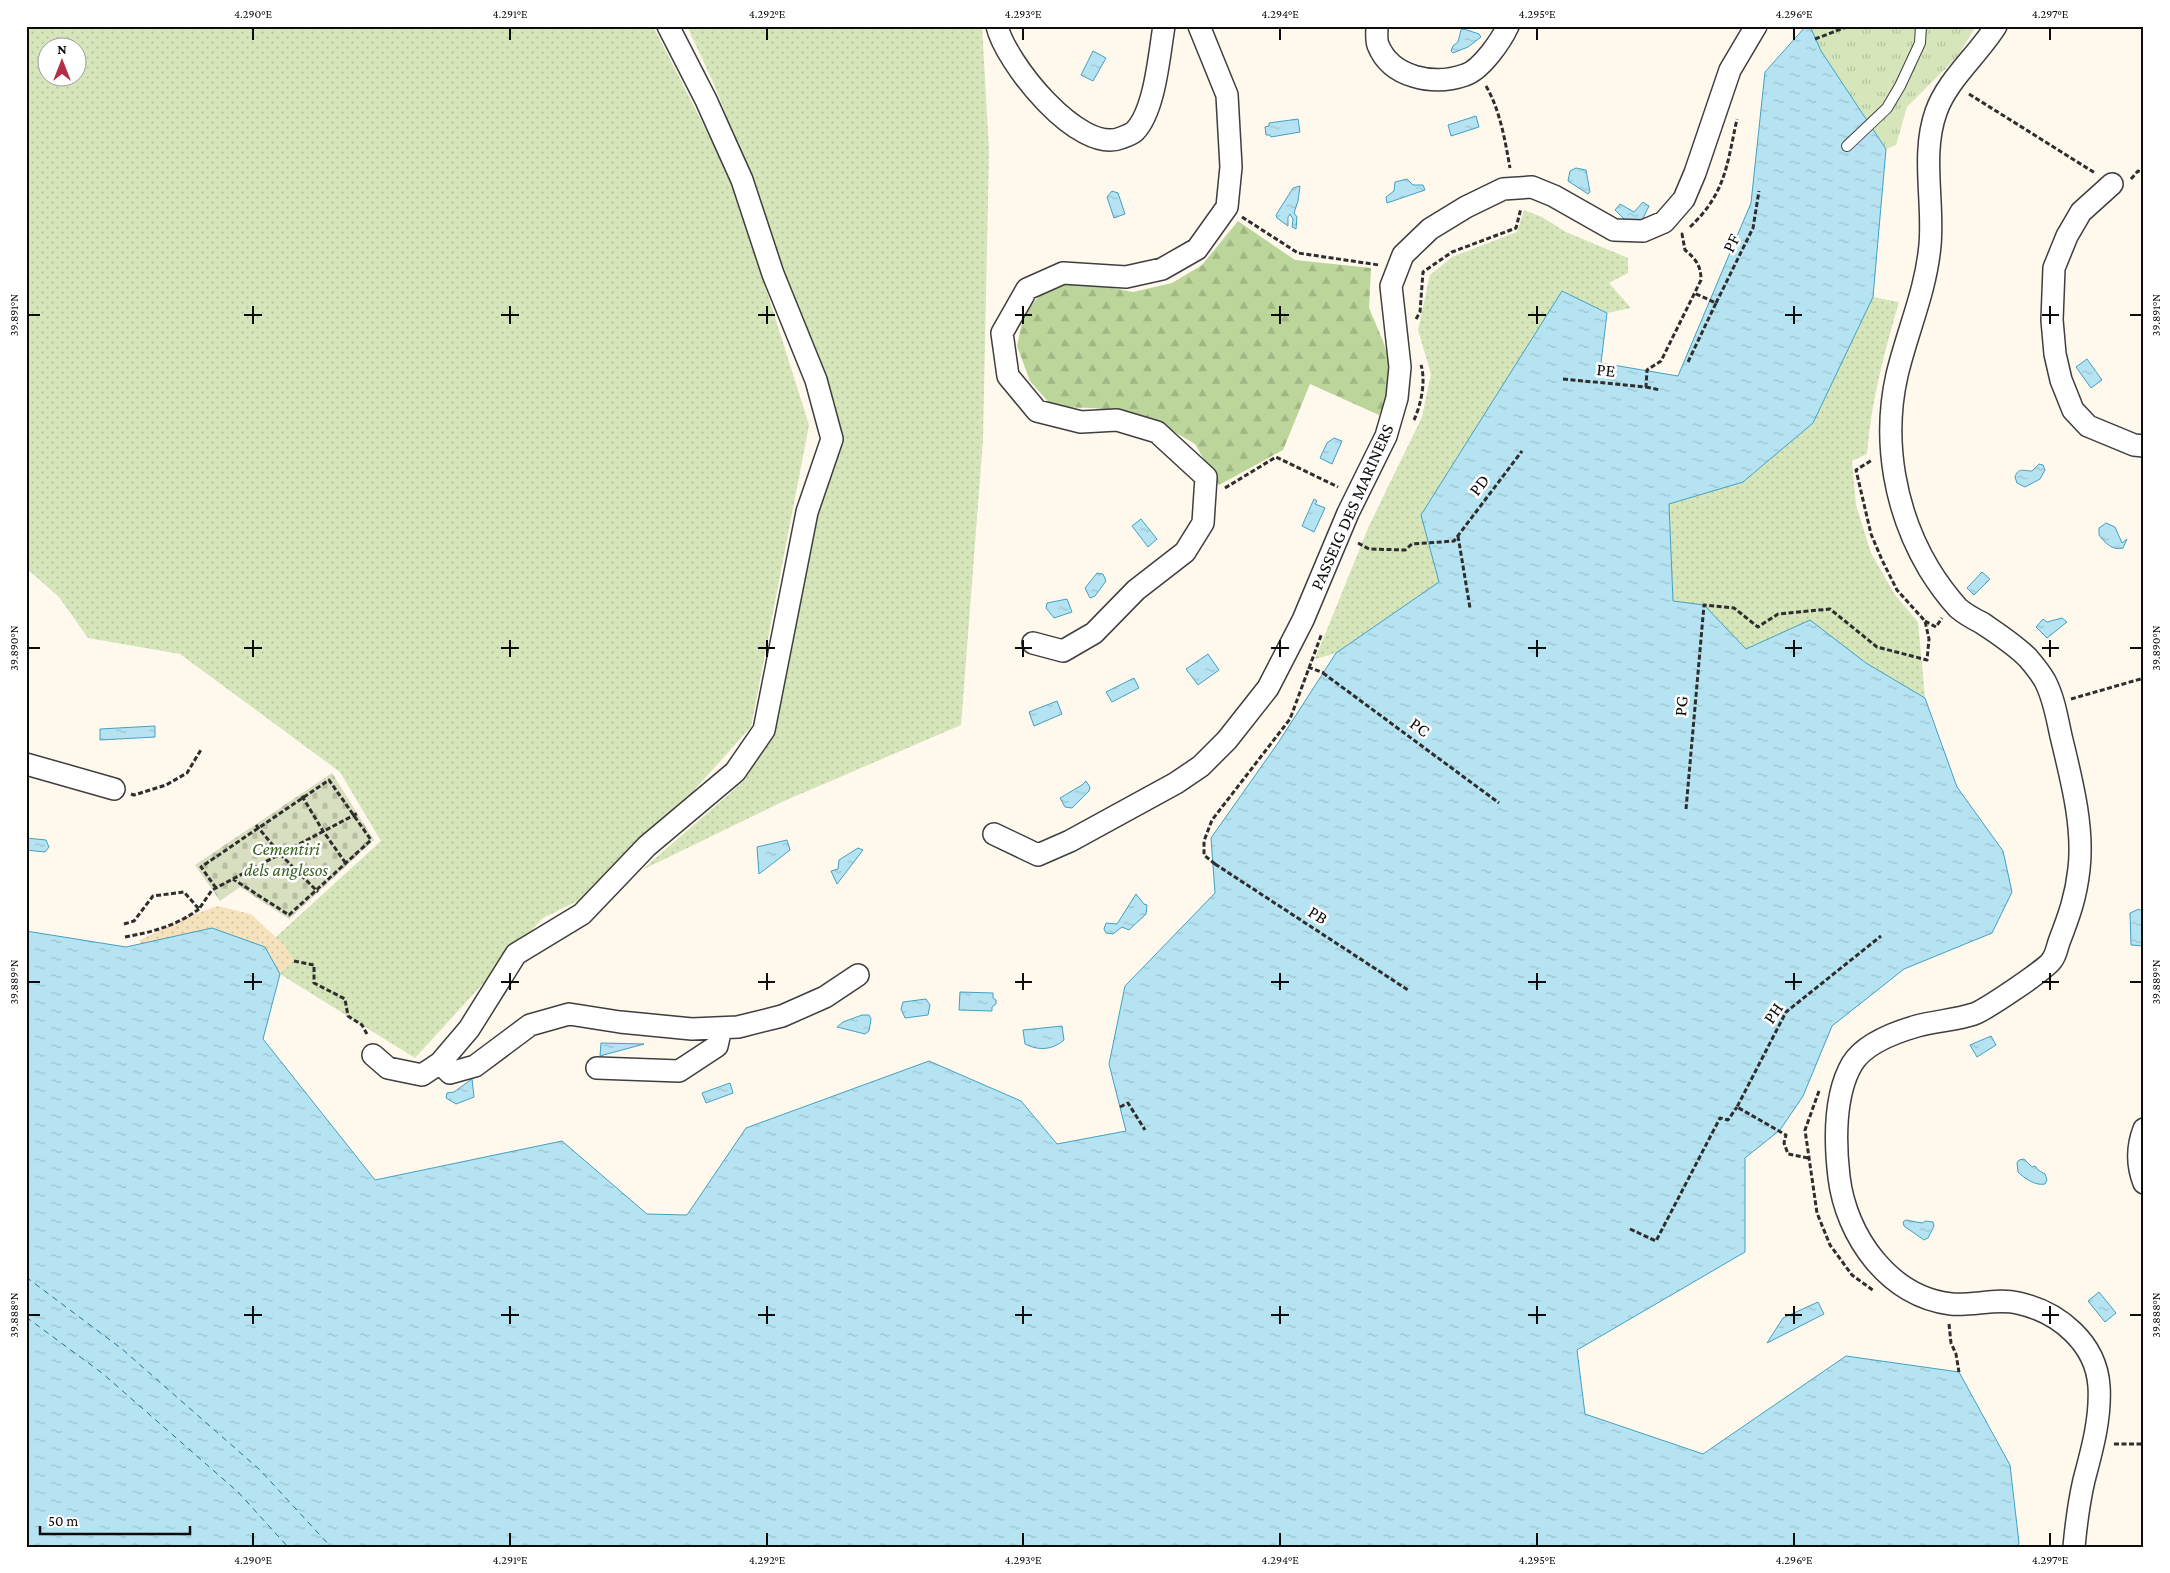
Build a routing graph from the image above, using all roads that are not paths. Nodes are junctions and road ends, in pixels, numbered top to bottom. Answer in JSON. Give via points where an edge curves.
{"nodes":[{"id":1,"x":668,"y":26,"type":"edge"},
{"id":2,"x":997,"y":26,"type":"edge"},
{"id":3,"x":1164,"y":26,"type":"edge"},
{"id":4,"x":1199,"y":26,"type":"edge"},
{"id":5,"x":1377,"y":26,"type":"edge"},
{"id":6,"x":1508,"y":26,"type":"edge"},
{"id":7,"x":1756,"y":26,"type":"edge"},
{"id":8,"x":1921,"y":26,"type":"edge"},
{"id":9,"x":1996,"y":26,"type":"edge"},
{"id":10,"x":1847,"y":146,"type":"dead end"},
{"id":11,"x":2112,"y":184,"type":"road end"},
{"id":12,"x":2144,"y":446,"type":"edge"},
{"id":13,"x":1033,"y":644,"type":"dead end"},
{"id":14,"x":26,"y":764,"type":"edge"},
{"id":15,"x":114,"y":789,"type":"road end"},
{"id":16,"x":994,"y":834,"type":"dead end"},
{"id":17,"x":858,"y":975,"type":"dead end"},
{"id":18,"x":721,"y":1028,"type":"junction"},
{"id":19,"x":373,"y":1055,"type":"road end"},
{"id":20,"x":440,"y":1063,"type":"junction"},
{"id":21,"x":598,"y":1068,"type":"dead end"},
{"id":22,"x":2144,"y":1129,"type":"edge"},
{"id":23,"x":2144,"y":1183,"type":"edge"},
{"id":24,"x":2074,"y":1547,"type":"edge"}],
"edges":[{"from":1,"to":20,"type":"street","via":[[742,180],[773,274],[816,380],[832,439],[807,512],[764,730],[735,772],[647,846],[582,914],[516,954],[469,1029]]},
{"from":2,"to":3,"type":"street","via":[[1032,86],[1068,123],[1097,139],[1118,139],[1134,132],[1148,111]]},
{"from":4,"to":13,"type":"street","via":[[1227,94],[1231,167],[1227,207],[1197,250],[1162,269],[1126,278],[1063,273],[1027,290],[1002,333],[1008,376],[1037,412],[1081,422],[1117,420],[1157,432],[1206,478],[1203,523],[1185,552],[1136,590],[1094,633],[1063,652]]},
{"from":5,"to":6,"type":"street","via":[[1378,44],[1390,64],[1411,75],[1436,81],[1467,75],[1487,57]]},
{"from":7,"to":16,"type":"street","name":"PASSEIG DES MARINERS","via":[[1730,70],[1684,199],[1664,222],[1644,232],[1614,230],[1532,187],[1503,189],[1430,229],[1403,256],[1391,286],[1400,367],[1397,398],[1386,436],[1303,620],[1268,688],[1227,740],[1201,766],[1176,783],[1038,855]]},
{"from":8,"to":10,"type":"lane","via":[[1920,43],[1887,108]]},
{"from":9,"to":24,"type":"street","via":[[1937,106],[1930,133],[1930,250],[1924,284],[1897,376],[1891,450],[1898,496],[1910,534],[1931,574],[1960,609],[2004,638],[2029,660],[2044,679],[2054,704],[2075,804],[2081,855],[2077,895],[2051,963],[1977,1013],[1905,1030],[1867,1049],[1853,1062],[1837,1119],[1839,1178],[1854,1230],[1891,1279],[1923,1296],[1951,1304],[2022,1304],[2058,1320],[2082,1340],[2094,1359],[2099,1385],[2097,1428]]},
{"from":11,"to":12,"type":"street","via":[[2082,212],[2067,236],[2054,268],[2054,354],[2073,410],[2088,426],[2134,446]]},
{"from":14,"to":15,"type":"street"},
{"from":17,"to":18,"type":"street","via":[[825,997],[782,1016]]},
{"from":18,"to":20,"type":"street","via":[[692,1029],[569,1014],[530,1025],[475,1066],[450,1073]]},
{"from":18,"to":21,"type":"street","via":[[717,1046],[679,1071]]},
{"from":19,"to":20,"type":"street","via":[[388,1068],[422,1075]]},
{"from":22,"to":23,"type":"street","via":[[2139,1142],[2139,1171]]}]}
